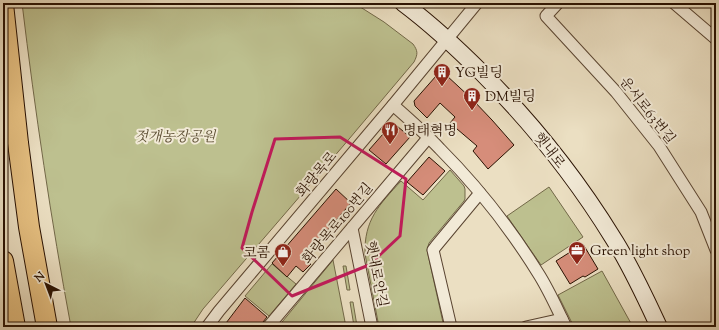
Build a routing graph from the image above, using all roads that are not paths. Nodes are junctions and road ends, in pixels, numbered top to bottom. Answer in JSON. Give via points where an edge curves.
{"nodes":[{"id":1,"x":403,"y":3,"type":"edge"},
{"id":2,"x":477,"y":3,"type":"edge"},
{"id":3,"x":558,"y":3,"type":"edge"},
{"id":4,"x":674,"y":3,"type":"edge"},
{"id":5,"x":3,"y":4,"type":"edge"},
{"id":6,"x":447,"y":39,"type":"junction"},
{"id":7,"x":716,"y":39,"type":"edge"},
{"id":8,"x":393,"y":105,"type":"junction"},
{"id":9,"x":428,"y":138,"type":"junction"},
{"id":10,"x":480,"y":193,"type":"junction"},
{"id":11,"x":352,"y":228,"type":"junction"},
{"id":12,"x":716,"y":250,"type":"edge"},
{"id":13,"x":3,"y":261,"type":"edge"},
{"id":14,"x":564,"y":323,"type":"edge"},
{"id":15,"x":15,"y":327,"type":"edge"},
{"id":16,"x":47,"y":327,"type":"edge"},
{"id":17,"x":207,"y":327,"type":"edge"},
{"id":18,"x":268,"y":327,"type":"edge"},
{"id":19,"x":372,"y":327,"type":"edge"},
{"id":20,"x":451,"y":327,"type":"edge"},
{"id":21,"x":526,"y":327,"type":"edge"},
{"id":22,"x":659,"y":327,"type":"edge"}],
"edges":[{"from":1,"to":6,"type":"main road","name":"햇내로"},
{"from":2,"to":6,"type":"street","name":"화랑목로"},
{"from":3,"to":12,"type":"street","name":"운서로63번길","via":[[546,16],[616,92],[659,146],[701,212]]},
{"from":4,"to":7,"type":"street"},
{"from":5,"to":16,"type":"highway","via":[[18,143]]},
{"from":6,"to":8,"type":"street","name":"화랑목로"},
{"from":6,"to":22,"type":"main road","name":"햇내로","via":[[517,110],[576,182],[614,239]]},
{"from":8,"to":9,"type":"street"},
{"from":8,"to":17,"type":"street","name":"화랑목로"},
{"from":9,"to":10,"type":"street"},
{"from":9,"to":11,"type":"street","name":"화랑목로100번길"},
{"from":10,"to":14,"type":"street","via":[[505,224],[534,268]]},
{"from":10,"to":20,"type":"street","via":[[434,250]]},
{"from":11,"to":18,"type":"street","name":"화랑목로100번길"},
{"from":11,"to":19,"type":"street","name":"햇내로안길"},
{"from":13,"to":15,"type":"highway"},
{"from":14,"to":21,"type":"street"}]}
